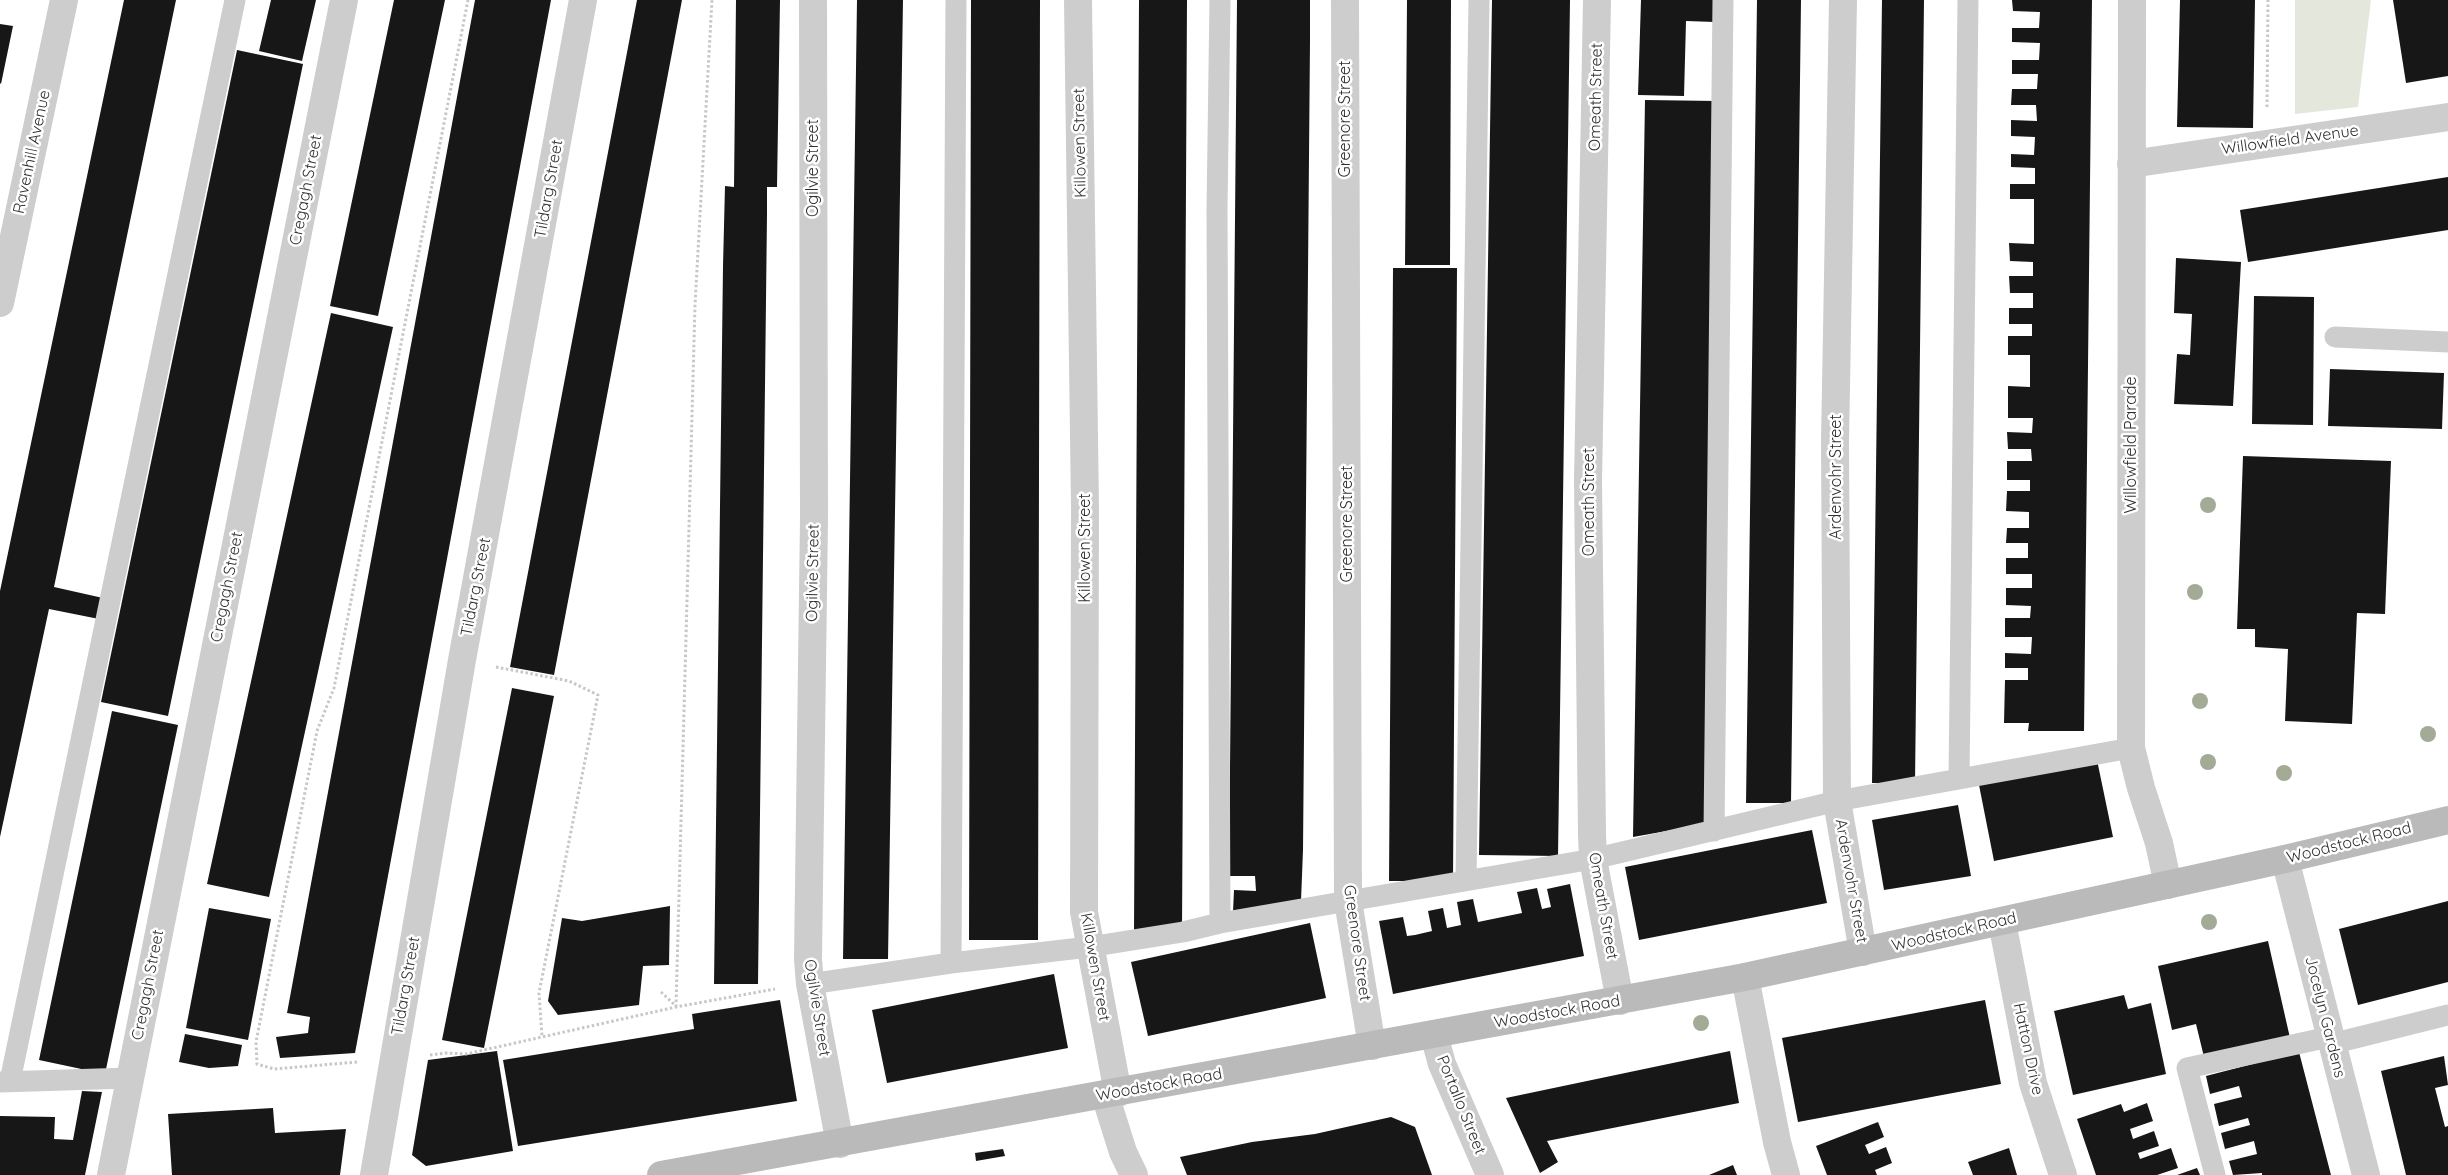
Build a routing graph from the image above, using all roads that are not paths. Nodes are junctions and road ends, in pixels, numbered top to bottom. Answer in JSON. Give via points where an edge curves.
{"nodes":[{"id":1,"x":234,"y":0,"type":"edge"},
{"id":2,"x":344,"y":0,"type":"edge"},
{"id":3,"x":584,"y":0,"type":"edge"},
{"id":4,"x":813,"y":0,"type":"edge"},
{"id":5,"x":956,"y":0,"type":"edge"},
{"id":6,"x":1078,"y":0,"type":"edge"},
{"id":7,"x":1220,"y":0,"type":"edge"},
{"id":8,"x":1345,"y":0,"type":"edge"},
{"id":9,"x":1480,"y":0,"type":"edge"},
{"id":10,"x":1598,"y":0,"type":"edge"},
{"id":11,"x":1723,"y":0,"type":"edge"},
{"id":12,"x":1843,"y":0,"type":"edge"},
{"id":13,"x":1968,"y":0,"type":"edge"},
{"id":14,"x":2132,"y":0,"type":"edge"},
{"id":15,"x":57,"y":1,"type":"edge"},
{"id":16,"x":2448,"y":117,"type":"edge"},
{"id":17,"x":2132,"y":164,"type":"junction"},
{"id":18,"x":5,"y":255,"type":"edge"},
{"id":19,"x":0,"y":303,"type":"edge"},
{"id":20,"x":2335,"y":337,"type":"dead end"},
{"id":21,"x":2448,"y":342,"type":"edge"},
{"id":22,"x":2131,"y":748,"type":"junction"},
{"id":23,"x":1959,"y":778,"type":"junction"},
{"id":24,"x":1838,"y":801,"type":"junction"},
{"id":25,"x":2448,"y":820,"type":"edge"},
{"id":26,"x":1714,"y":831,"type":"junction"},
{"id":27,"x":1593,"y":859,"type":"junction"},
{"id":28,"x":2285,"y":859,"type":"junction"},
{"id":29,"x":1466,"y":880,"type":"junction"},
{"id":30,"x":2168,"y":885,"type":"junction"},
{"id":31,"x":1348,"y":901,"type":"junction"},
{"id":32,"x":2002,"y":922,"type":"junction"},
{"id":33,"x":1220,"y":923,"type":"junction"},
{"id":34,"x":1089,"y":947,"type":"junction"},
{"id":35,"x":1863,"y":952,"type":"junction"},
{"id":36,"x":951,"y":963,"type":"junction"},
{"id":37,"x":1745,"y":977,"type":"junction"},
{"id":38,"x":810,"y":984,"type":"junction"},
{"id":39,"x":1620,"y":1001,"type":"junction"},
{"id":40,"x":2448,"y":1015,"type":"edge"},
{"id":41,"x":1434,"y":1035,"type":"junction"},
{"id":42,"x":2330,"y":1040,"type":"junction"},
{"id":43,"x":1372,"y":1046,"type":"junction"},
{"id":44,"x":130,"y":1078,"type":"junction"},
{"id":45,"x":5,"y":1082,"type":"edge"},
{"id":46,"x":1112,"y":1094,"type":"junction"},
{"id":47,"x":840,"y":1144,"type":"junction"},
{"id":48,"x":111,"y":1175,"type":"edge"},
{"id":49,"x":374,"y":1175,"type":"edge"},
{"id":50,"x":661,"y":1175,"type":"edge"},
{"id":51,"x":1134,"y":1175,"type":"edge"},
{"id":52,"x":1490,"y":1175,"type":"edge"},
{"id":53,"x":1786,"y":1175,"type":"edge"},
{"id":54,"x":2063,"y":1175,"type":"edge"},
{"id":55,"x":2215,"y":1175,"type":"edge"},
{"id":56,"x":2366,"y":1175,"type":"edge"}],
"edges":[{"from":1,"to":45,"type":"lane"},
{"from":2,"to":44,"type":"street","name":"Cregagh Street"},
{"from":3,"to":49,"type":"street","name":"Tildarg Street","via":[[462,660]]},
{"from":4,"to":38,"type":"street","name":"Ogilvie Street","via":[[814,519]]},
{"from":5,"to":36,"type":"lane"},
{"from":6,"to":34,"type":"street","name":"Killowen Street","via":[[1085,508],[1084,912]]},
{"from":7,"to":33,"type":"lane","via":[[1217,209]]},
{"from":8,"to":31,"type":"street","name":"Greenore Street"},
{"from":9,"to":29,"type":"lane"},
{"from":10,"to":27,"type":"street","name":"Omeath Street","via":[[1588,481]]},
{"from":11,"to":26,"type":"lane"},
{"from":12,"to":24,"type":"street","name":"Ardenvohr Street","via":[[1835,441]]},
{"from":13,"to":23,"type":"lane"},
{"from":14,"to":17,"type":"street","name":"Willowfield Parade"},
{"from":15,"to":18,"type":"street","name":"Ravenhill Avenue"},
{"from":16,"to":17,"type":"street","name":"Willowfield Avenue"},
{"from":17,"to":22,"type":"street","name":"Willowfield Parade"},
{"from":18,"to":19,"type":"street","name":"Ravenhill Avenue"},
{"from":20,"to":21,"type":"lane"},
{"from":22,"to":23,"type":"lane"},
{"from":22,"to":30,"type":"street","name":"Willowfield Parade"},
{"from":23,"to":24,"type":"lane"},
{"from":24,"to":26,"type":"lane"},
{"from":24,"to":35,"type":"street","name":"Ardenvohr Street"},
{"from":25,"to":28,"type":"street","name":"Woodstock Road"},
{"from":26,"to":27,"type":"lane"},
{"from":27,"to":29,"type":"lane"},
{"from":27,"to":39,"type":"street","name":"Omeath Street"},
{"from":28,"to":30,"type":"street","name":"Woodstock Road"},
{"from":28,"to":42,"type":"street","name":"Jocelyn Gardens"},
{"from":29,"to":31,"type":"lane"},
{"from":30,"to":32,"type":"street","name":"Woodstock Road"},
{"from":31,"to":33,"type":"lane"},
{"from":31,"to":43,"type":"street","name":"Greenore Street"},
{"from":32,"to":35,"type":"street","name":"Woodstock Road"},
{"from":32,"to":54,"type":"street","name":"Hatton Drive","via":[[2033,1083]]},
{"from":33,"to":34,"type":"lane"},
{"from":34,"to":36,"type":"lane"},
{"from":34,"to":46,"type":"street","name":"Killowen Street"},
{"from":35,"to":37,"type":"street","name":"Woodstock Road"},
{"from":36,"to":38,"type":"lane"},
{"from":37,"to":39,"type":"street","name":"Woodstock Road"},
{"from":37,"to":53,"type":"street"},
{"from":38,"to":47,"type":"street","name":"Ogilvie Street"},
{"from":39,"to":41,"type":"street","name":"Woodstock Road"},
{"from":40,"to":42,"type":"lane"},
{"from":41,"to":43,"type":"street","name":"Woodstock Road"},
{"from":41,"to":52,"type":"street","name":"Portallo Street","via":[[1442,1064]]},
{"from":42,"to":55,"type":"lane","via":[[2187,1068]]},
{"from":42,"to":56,"type":"street","name":"Jocelyn Gardens"},
{"from":43,"to":46,"type":"street","name":"Woodstock Road"},
{"from":44,"to":45,"type":"lane"},
{"from":44,"to":48,"type":"street","name":"Cregagh Street"},
{"from":46,"to":47,"type":"street","name":"Woodstock Road"},
{"from":46,"to":51,"type":"street","name":"Killowen Street","via":[[1124,1152]]},
{"from":47,"to":50,"type":"street","name":"Woodstock Road"}]}
